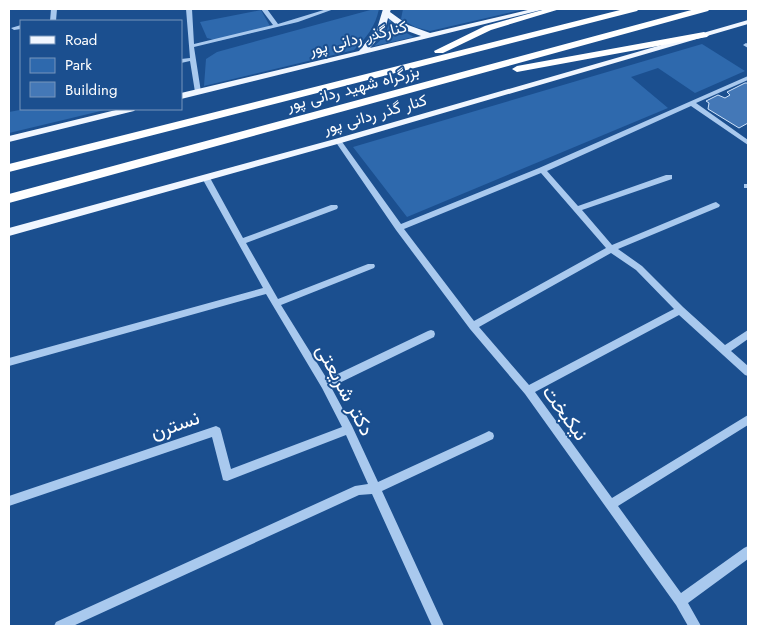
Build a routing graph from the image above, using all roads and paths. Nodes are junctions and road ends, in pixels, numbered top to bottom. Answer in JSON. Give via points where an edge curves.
{"nodes":[{"id":1,"x":190,"y":9,"type":"edge"},
{"id":2,"x":264,"y":9,"type":"edge"},
{"id":3,"x":331,"y":9,"type":"edge"},
{"id":4,"x":541,"y":9,"type":"edge"},
{"id":5,"x":555,"y":9,"type":"edge"},
{"id":6,"x":634,"y":9,"type":"edge"},
{"id":7,"x":705,"y":9,"type":"edge"},
{"id":8,"x":387,"y":11,"type":"edge"},
{"id":9,"x":748,"y":22,"type":"edge"},
{"id":10,"x":276,"y":25,"type":"junction"},
{"id":11,"x":20,"y":27,"type":"edge"},
{"id":12,"x":14,"y":28,"type":"dead end"},
{"id":13,"x":704,"y":34,"type":"junction"},
{"id":14,"x":430,"y":36,"type":"junction"},
{"id":15,"x":191,"y":46,"type":"junction"},
{"id":16,"x":361,"y":52,"type":"junction"},
{"id":17,"x":193,"y":59,"type":"junction"},
{"id":18,"x":182,"y":61,"type":"edge"},
{"id":19,"x":411,"y":64,"type":"junction"},
{"id":20,"x":748,"y":78,"type":"edge"},
{"id":21,"x":427,"y":85,"type":"junction"},
{"id":22,"x":198,"y":92,"type":"junction"},
{"id":23,"x":182,"y":96,"type":"edge"},
{"id":24,"x":694,"y":104,"type":"junction"},
{"id":25,"x":127,"y":110,"type":"edge"},
{"id":26,"x":9,"y":138,"type":"edge"},
{"id":27,"x":338,"y":141,"type":"junction"},
{"id":28,"x":748,"y":143,"type":"edge"},
{"id":29,"x":11,"y":168,"type":"edge"},
{"id":30,"x":542,"y":170,"type":"junction"},
{"id":31,"x":669,"y":177,"type":"dead end"},
{"id":32,"x":206,"y":178,"type":"junction"},
{"id":33,"x":9,"y":199,"type":"edge"},
{"id":34,"x":716,"y":205,"type":"dead end"},
{"id":35,"x":334,"y":207,"type":"dead end"},
{"id":36,"x":577,"y":208,"type":"junction"},
{"id":37,"x":399,"y":228,"type":"junction"},
{"id":38,"x":9,"y":232,"type":"edge"},
{"id":39,"x":241,"y":242,"type":"junction"},
{"id":40,"x":611,"y":249,"type":"junction"},
{"id":41,"x":371,"y":266,"type":"dead end"},
{"id":42,"x":268,"y":290,"type":"junction"},
{"id":43,"x":276,"y":303,"type":"junction"},
{"id":44,"x":680,"y":310,"type":"junction"},
{"id":45,"x":473,"y":326,"type":"junction"},
{"id":46,"x":431,"y":334,"type":"dead end"},
{"id":47,"x":748,"y":334,"type":"edge"},
{"id":48,"x":726,"y":350,"type":"junction"},
{"id":49,"x":9,"y":362,"type":"edge"},
{"id":50,"x":748,"y":372,"type":"edge"},
{"id":51,"x":325,"y":385,"type":"junction"},
{"id":52,"x":528,"y":392,"type":"junction"},
{"id":53,"x":748,"y":420,"type":"edge"},
{"id":54,"x":348,"y":429,"type":"junction"},
{"id":55,"x":489,"y":436,"type":"dead end"},
{"id":56,"x":374,"y":489,"type":"junction"},
{"id":57,"x":9,"y":501,"type":"edge"},
{"id":58,"x":610,"y":505,"type":"junction"},
{"id":59,"x":748,"y":552,"type":"edge"},
{"id":60,"x":680,"y":601,"type":"junction"},
{"id":61,"x":60,"y":626,"type":"edge"},
{"id":62,"x":438,"y":626,"type":"edge"},
{"id":63,"x":695,"y":626,"type":"edge"}],
"edges":[{"from":1,"to":15,"type":"street"},
{"from":2,"to":10,"type":"street"},
{"from":3,"to":10,"type":"street"},
{"from":4,"to":14,"type":"main road","name":"کنارگذر ردانی پور"},
{"from":5,"to":19,"type":"highway","via":[[488,28]]},
{"from":6,"to":19,"type":"highway","name":"بزرگراه شهید ردانی پور"},
{"from":7,"to":21,"type":"highway","name":"بزرگراه شهید ردانی پور"},
{"from":8,"to":14,"type":"main road","via":[[405,27]]},
{"from":8,"to":16,"type":"main road","via":[[381,30]]},
{"from":9,"to":13,"type":"main road","name":"کنار گذر ردانی پور"},
{"from":10,"to":15,"type":"street"},
{"from":11,"to":12,"type":"street"},
{"from":13,"to":21,"type":"highway"},
{"from":13,"to":27,"type":"main road","name":"کنار گذر ردانی پور"},
{"from":14,"to":16,"type":"main road","name":"کنارگذر ردانی پور"},
{"from":15,"to":17,"type":"street"},
{"from":16,"to":22,"type":"main road","name":"کنارگذر ردانی پور"},
{"from":17,"to":18,"type":"street"},
{"from":17,"to":22,"type":"street"},
{"from":19,"to":29,"type":"highway","name":"بزرگراه شهید ردانی پور"},
{"from":20,"to":24,"type":"street"},
{"from":21,"to":33,"type":"highway","name":"بزرگراه شهید ردانی پور"},
{"from":22,"to":23,"type":"main road","name":"کنارگذر ردانی پور"},
{"from":24,"to":28,"type":"street"},
{"from":24,"to":30,"type":"street"},
{"from":25,"to":26,"type":"main road"},
{"from":27,"to":32,"type":"main road","name":"کنار گذر ردانی پور"},
{"from":27,"to":37,"type":"street","name":"نیکبخت"},
{"from":30,"to":36,"type":"street"},
{"from":30,"to":37,"type":"street"},
{"from":31,"to":36,"type":"street"},
{"from":32,"to":38,"type":"main road","name":"کنار گذر ردانی پور"},
{"from":32,"to":39,"type":"street","name":"دکتر شریعتی"},
{"from":34,"to":40,"type":"street"},
{"from":35,"to":39,"type":"street"},
{"from":36,"to":40,"type":"street"},
{"from":37,"to":45,"type":"street","name":"نیکبخت"},
{"from":39,"to":42,"type":"street","name":"دکتر شریعتی"},
{"from":40,"to":44,"type":"street","via":[[638,268]]},
{"from":40,"to":45,"type":"street"},
{"from":41,"to":43,"type":"street"},
{"from":42,"to":43,"type":"street","name":"دکتر شریعتی"},
{"from":42,"to":49,"type":"street"},
{"from":43,"to":51,"type":"street","name":"دکتر شریعتی"},
{"from":44,"to":48,"type":"street"},
{"from":44,"to":52,"type":"street"},
{"from":45,"to":52,"type":"street","name":"نیکبخت"},
{"from":46,"to":51,"type":"street"},
{"from":47,"to":48,"type":"street"},
{"from":48,"to":50,"type":"street"},
{"from":51,"to":54,"type":"street","name":"دکتر شریعتی"},
{"from":52,"to":58,"type":"street","name":"نیکبخت"},
{"from":53,"to":58,"type":"street"},
{"from":54,"to":56,"type":"street","name":"دکتر شریعتی"},
{"from":54,"to":57,"type":"street","name":"نسترن","via":[[227,476],[216,432]]},
{"from":55,"to":56,"type":"street"},
{"from":56,"to":61,"type":"street","via":[[359,490]]},
{"from":56,"to":62,"type":"street","name":"دکتر شریعتی"},
{"from":58,"to":60,"type":"street","name":"نیکبخت"},
{"from":59,"to":60,"type":"street"},
{"from":60,"to":63,"type":"street","name":"نیکبخت"}]}
